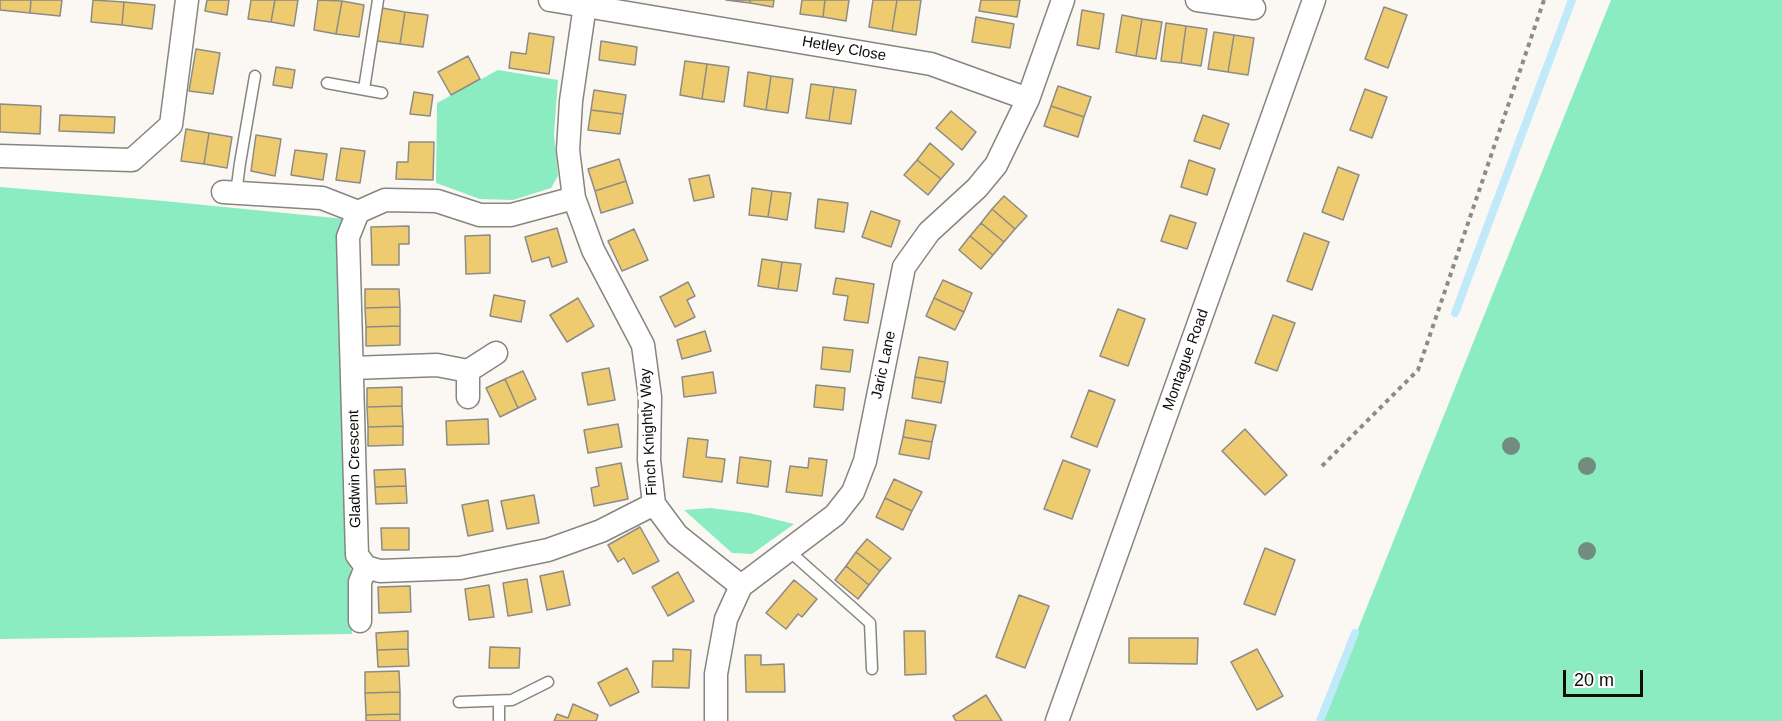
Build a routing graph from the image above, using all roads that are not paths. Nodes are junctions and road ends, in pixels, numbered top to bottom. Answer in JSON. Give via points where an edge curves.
{"nodes":[{"id":1,"x":187,"y":0,"type":"edge"},
{"id":2,"x":378,"y":0,"type":"edge"},
{"id":3,"x":550,"y":0,"type":"edge"},
{"id":4,"x":1063,"y":0,"type":"edge"},
{"id":5,"x":1197,"y":0,"type":"edge"},
{"id":6,"x":1314,"y":0,"type":"edge"},
{"id":7,"x":585,"y":5,"type":"junction"},
{"id":8,"x":1254,"y":8,"type":"dead end"},
{"id":9,"x":657,"y":9,"type":"edge"},
{"id":10,"x":255,"y":76,"type":"dead end"},
{"id":11,"x":327,"y":83,"type":"dead end"},
{"id":12,"x":364,"y":89,"type":"junction"},
{"id":13,"x":382,"y":93,"type":"dead end"},
{"id":14,"x":1028,"y":99,"type":"junction"},
{"id":15,"x":0,"y":156,"type":"edge"},
{"id":16,"x":230,"y":192,"type":"joint"},
{"id":17,"x":574,"y":198,"type":"junction"},
{"id":18,"x":358,"y":212,"type":"junction"},
{"id":19,"x":496,"y":352,"type":"dead end"},
{"id":20,"x":352,"y":368,"type":"junction"},
{"id":21,"x":468,"y":371,"type":"junction"},
{"id":22,"x":468,"y":397,"type":"dead end"},
{"id":23,"x":654,"y":504,"type":"junction"},
{"id":24,"x":787,"y":550,"type":"junction"},
{"id":25,"x":366,"y":567,"type":"junction"},
{"id":26,"x":741,"y":586,"type":"junction"},
{"id":27,"x":360,"y":621,"type":"dead end"},
{"id":28,"x":872,"y":669,"type":"dead end"},
{"id":29,"x":548,"y":682,"type":"dead end"},
{"id":30,"x":499,"y":701,"type":"junction"},
{"id":31,"x":459,"y":702,"type":"dead end"},
{"id":32,"x":499,"y":721,"type":"edge"},
{"id":33,"x":716,"y":721,"type":"edge"},
{"id":34,"x":1057,"y":721,"type":"edge"}],
"edges":[{"from":1,"to":15,"type":"street","via":[[171,125],[132,160]]},
{"from":2,"to":12,"type":"lane"},
{"from":3,"to":7,"type":"street","name":"Hetley Close"},
{"from":4,"to":14,"type":"street","name":"Jaric Lane"},
{"from":5,"to":8,"type":"street"},
{"from":6,"to":34,"type":"street","name":"Montague Road"},
{"from":7,"to":9,"type":"street","name":"Hetley Close"},
{"from":7,"to":17,"type":"street","name":"Finch Knightly Way","via":[[568,150]]},
{"from":9,"to":14,"type":"street","name":"Hetley Close","via":[[932,64]]},
{"from":10,"to":16,"type":"lane","via":[[240,163]]},
{"from":11,"to":12,"type":"lane"},
{"from":12,"to":13,"type":"lane"},
{"from":14,"to":24,"type":"street","name":"Jaric Lane","via":[[996,165],[978,188],[929,232],[904,267],[865,461],[853,492],[835,515]]},
{"from":16,"to":18,"type":"street","via":[[322,198]]},
{"from":17,"to":18,"type":"street","via":[[511,215],[480,215],[437,201],[385,200]]},
{"from":17,"to":23,"type":"street","name":"Finch Knightly Way","via":[[593,250],[643,345],[650,396],[649,460]]},
{"from":18,"to":20,"type":"street","name":"Gladwin Crescent","via":[[348,237]]},
{"from":19,"to":21,"type":"street"},
{"from":20,"to":21,"type":"street","via":[[437,365]]},
{"from":20,"to":25,"type":"street","name":"Gladwin Crescent","via":[[357,555]]},
{"from":21,"to":22,"type":"street"},
{"from":23,"to":25,"type":"street","via":[[601,531],[548,550],[460,568],[380,571]]},
{"from":23,"to":26,"type":"street","name":"Finch Knightly Way","via":[[677,535]]},
{"from":24,"to":26,"type":"street","name":"Jaric Lane"},
{"from":24,"to":28,"type":"lane","via":[[870,623]]},
{"from":25,"to":27,"type":"street","via":[[360,582]]},
{"from":26,"to":33,"type":"street","name":"Jaric Lane","via":[[726,619],[716,675]]},
{"from":29,"to":30,"type":"lane","via":[[512,700]]},
{"from":30,"to":31,"type":"lane"},
{"from":30,"to":32,"type":"lane"}]}
